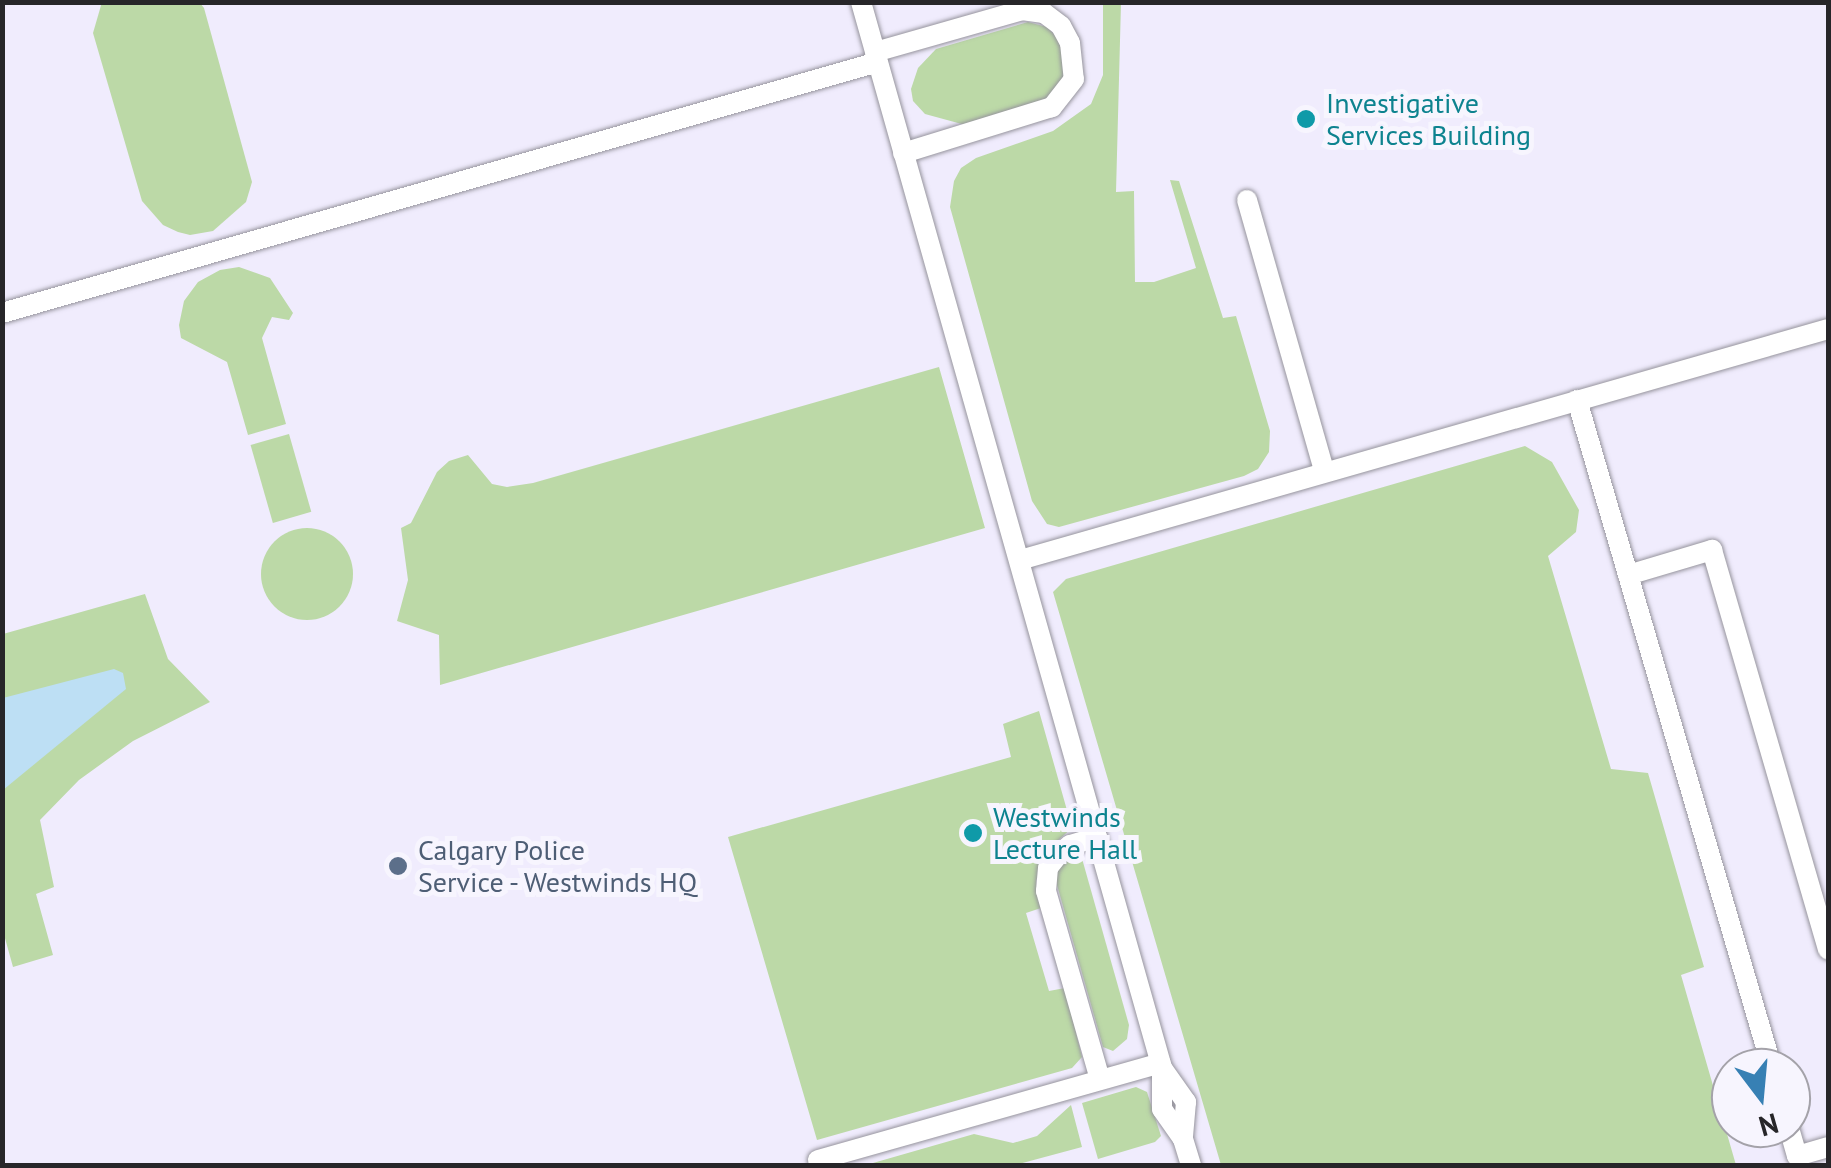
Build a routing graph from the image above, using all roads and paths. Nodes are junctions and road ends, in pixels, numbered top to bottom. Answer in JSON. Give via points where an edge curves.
{"nodes":[{"id":1,"x":861,"y":2,"type":"edge"},
{"id":2,"x":876,"y":57,"type":"junction"},
{"id":3,"x":904,"y":153,"type":"junction"},
{"id":4,"x":1247,"y":200,"type":"dead end"},
{"id":5,"x":2,"y":314,"type":"edge"},
{"id":6,"x":1828,"y":329,"type":"edge"},
{"id":7,"x":1577,"y":400,"type":"junction"},
{"id":8,"x":1324,"y":471,"type":"junction"},
{"id":9,"x":1020,"y":560,"type":"junction"},
{"id":10,"x":1628,"y":575,"type":"junction"},
{"id":11,"x":1097,"y":837,"type":"junction"},
{"id":12,"x":1828,"y":948,"type":"edge"},
{"id":13,"x":1766,"y":1048,"type":"edge"},
{"id":14,"x":1162,"y":1065,"type":"junction"},
{"id":15,"x":1100,"y":1080,"type":"junction"},
{"id":16,"x":1828,"y":1147,"type":"edge"},
{"id":17,"x":1795,"y":1148,"type":"edge"},
{"id":18,"x":818,"y":1160,"type":"dead end"},
{"id":19,"x":1190,"y":1166,"type":"edge"}],
"edges":[{"from":1,"to":2,"type":"lane"},
{"from":2,"to":3,"type":"lane"},
{"from":2,"to":3,"type":"lane","via":[[1022,10],[1044,13],[1070,43],[1074,79],[1063,98],[1040,112]]},
{"from":2,"to":5,"type":"lane"},
{"from":3,"to":9,"type":"lane"},
{"from":4,"to":8,"type":"lane"},
{"from":6,"to":7,"type":"lane"},
{"from":7,"to":8,"type":"lane"},
{"from":7,"to":10,"type":"lane"},
{"from":8,"to":9,"type":"lane"},
{"from":9,"to":11,"type":"lane"},
{"from":10,"to":12,"type":"lane","via":[[1712,550]]},
{"from":10,"to":13,"type":"lane"},
{"from":11,"to":14,"type":"lane"},
{"from":11,"to":15,"type":"lane","via":[[1058,855],[1048,868],[1046,891]]},
{"from":14,"to":15,"type":"lane"},
{"from":14,"to":19,"type":"lane","via":[[1162,1109]]},
{"from":15,"to":18,"type":"lane"},
{"from":16,"to":17,"type":"lane","via":[[1797,1156]]}]}
